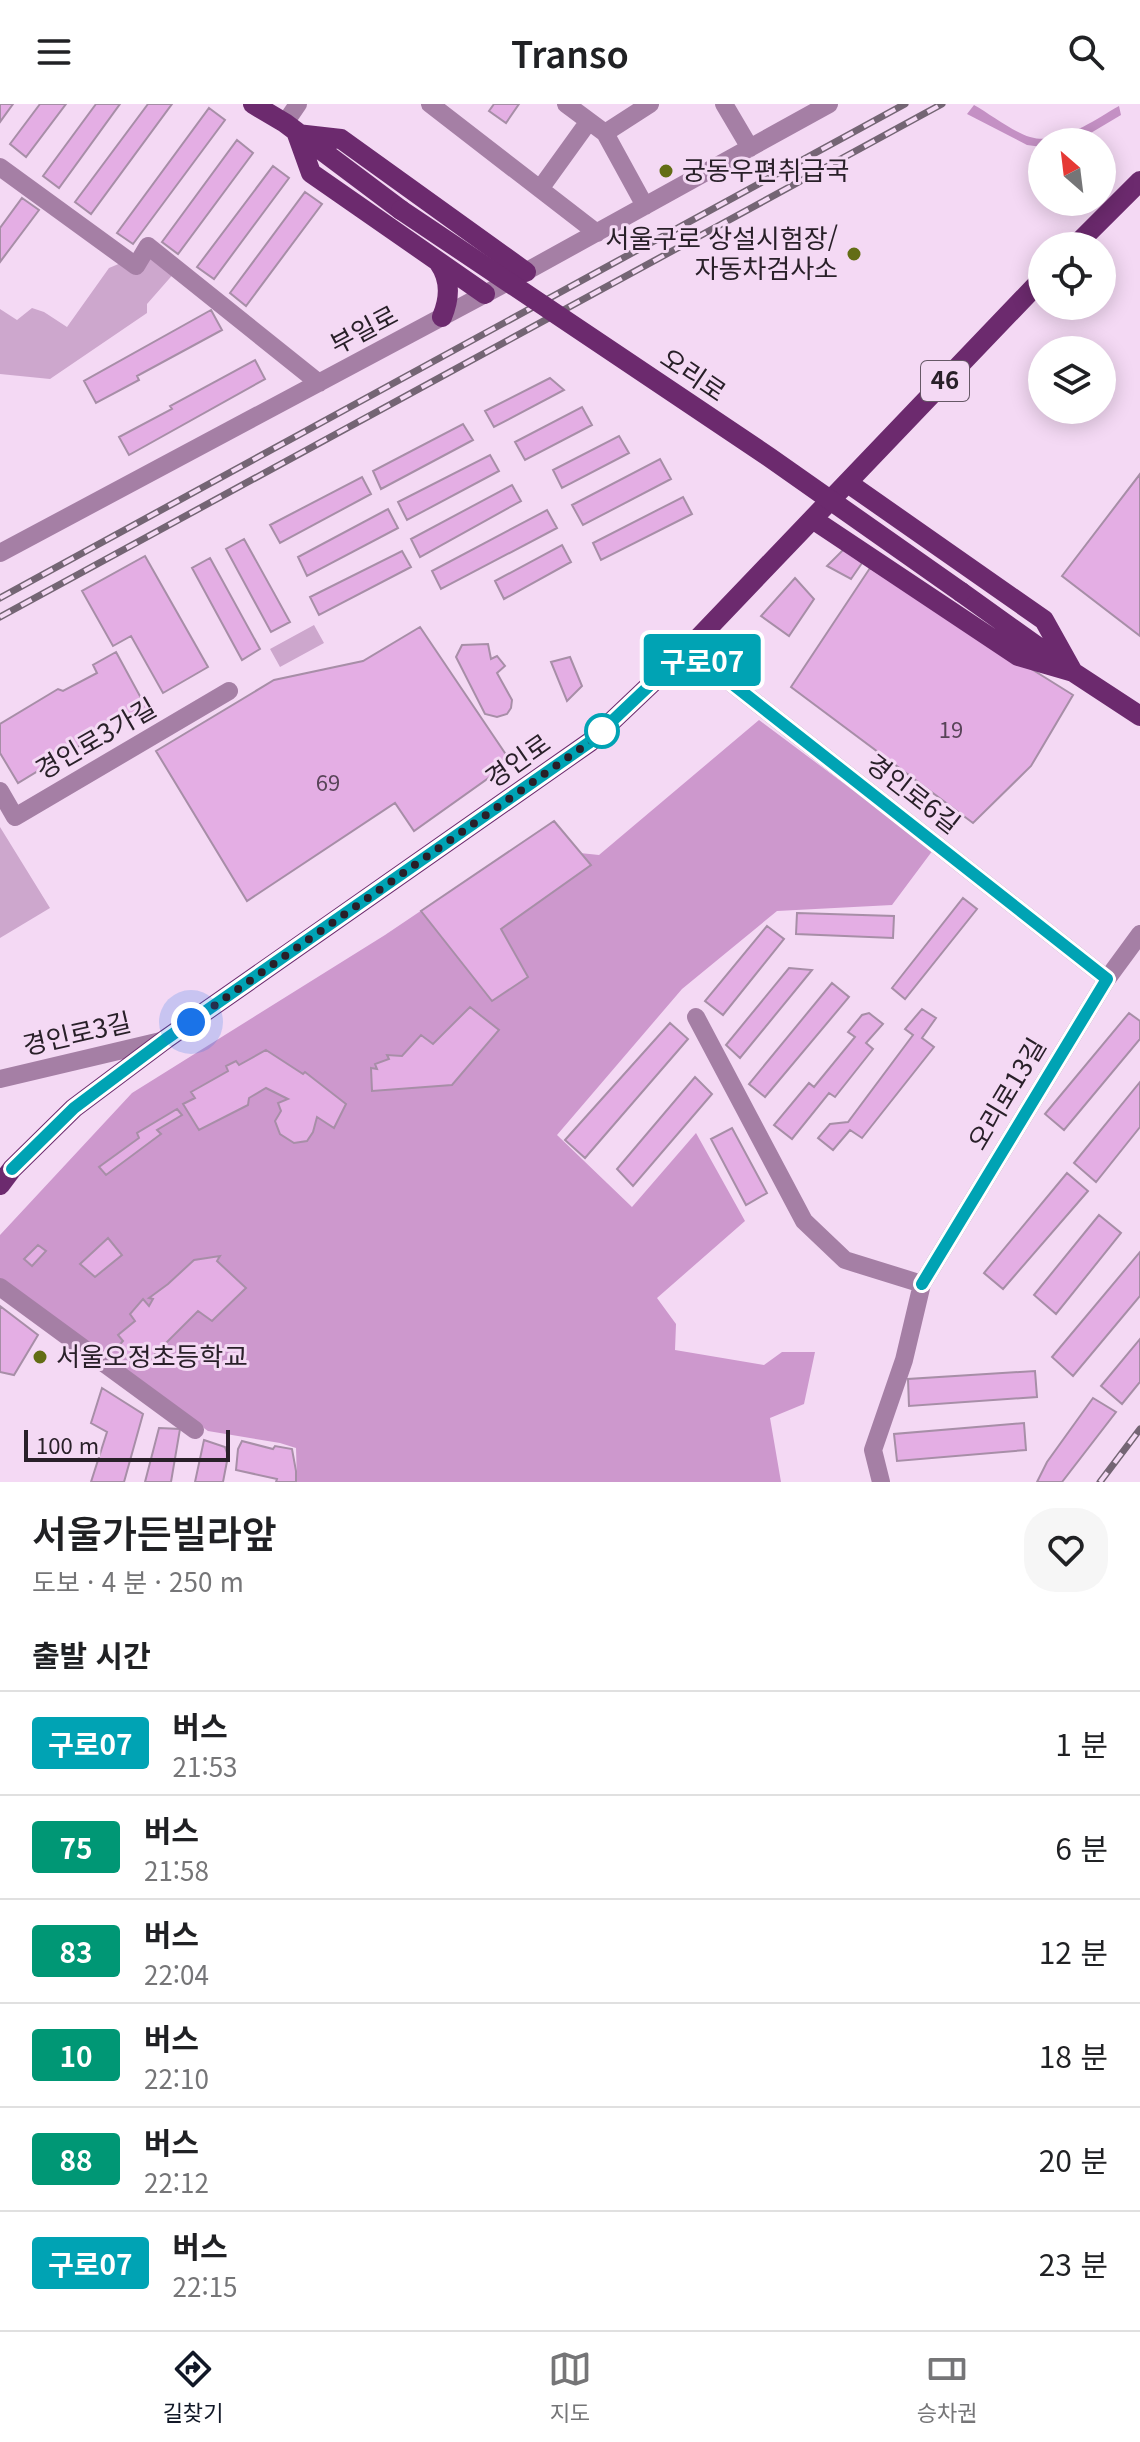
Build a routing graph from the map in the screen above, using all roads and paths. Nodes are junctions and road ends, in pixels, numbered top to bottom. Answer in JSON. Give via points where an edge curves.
{"nodes":[{"id":1,"x":253,"y":104,"type":"edge"},
{"id":2,"x":298,"y":104,"type":"edge"},
{"id":3,"x":430,"y":104,"type":"edge"},
{"id":4,"x":566,"y":104,"type":"edge"},
{"id":5,"x":650,"y":104,"type":"edge"},
{"id":6,"x":724,"y":104,"type":"edge"},
{"id":7,"x":829,"y":104,"type":"edge"},
{"id":8,"x":589,"y":121,"type":"junction"},
{"id":9,"x":291,"y":128,"type":"junction"},
{"id":10,"x":605,"y":133,"type":"junction"},
{"id":11,"x":750,"y":148,"type":"junction"},
{"id":12,"x":0,"y":167,"type":"edge"},
{"id":13,"x":1140,"y":181,"type":"edge"},
{"id":14,"x":540,"y":189,"type":"junction"},
{"id":15,"x":645,"y":206,"type":"junction"},
{"id":16,"x":440,"y":210,"type":"junction"},
{"id":17,"x":1089,"y":232,"type":"edge"},
{"id":18,"x":597,"y":233,"type":"junction"},
{"id":19,"x":413,"y":244,"type":"junction"},
{"id":20,"x":436,"y":260,"type":"junction"},
{"id":21,"x":526,"y":272,"type":"junction"},
{"id":22,"x":485,"y":294,"type":"junction"},
{"id":23,"x":1028,"y":294,"type":"edge"},
{"id":24,"x":442,"y":317,"type":"junction"},
{"id":25,"x":319,"y":383,"type":"junction"},
{"id":26,"x":848,"y":483,"type":"junction"},
{"id":27,"x":814,"y":520,"type":"junction"},
{"id":28,"x":0,"y":553,"type":"edge"},
{"id":29,"x":688,"y":649,"type":"junction"},
{"id":30,"x":1073,"y":672,"type":"junction"},
{"id":31,"x":229,"y":691,"type":"dead end"},
{"id":32,"x":1140,"y":716,"type":"edge"},
{"id":33,"x":0,"y":791,"type":"edge"},
{"id":34,"x":1140,"y":934,"type":"edge"},
{"id":35,"x":1107,"y":979,"type":"junction"},
{"id":36,"x":696,"y":1017,"type":"dead end"},
{"id":37,"x":166,"y":1039,"type":"junction"},
{"id":38,"x":0,"y":1079,"type":"edge"},
{"id":39,"x":6,"y":1177,"type":"edge"},
{"id":40,"x":922,"y":1284,"type":"junction"},
{"id":41,"x":0,"y":1287,"type":"edge"},
{"id":42,"x":195,"y":1430,"type":"dead end"},
{"id":43,"x":881,"y":1482,"type":"edge"}],
"edges":[{"from":1,"to":9,"type":"main road","name":"오리로"},
{"from":2,"to":9,"type":"street"},
{"from":3,"to":14,"type":"street"},
{"from":4,"to":8,"type":"street"},
{"from":5,"to":10,"type":"street"},
{"from":6,"to":11,"type":"street"},
{"from":7,"to":11,"type":"street","name":"부일로"},
{"from":8,"to":10,"type":"street"},
{"from":8,"to":14,"type":"street"},
{"from":9,"to":16,"type":"main road","via":[[341,139]]},
{"from":9,"to":19,"type":"main road","via":[[311,173]]},
{"from":9,"to":30,"type":"main road","name":"오리로","bridge":true,"via":[[401,210],[769,457]]},
{"from":10,"to":15,"type":"street"},
{"from":11,"to":15,"type":"street","name":"부일로"},
{"from":12,"to":25,"type":"street","via":[[136,266],[148,246]]},
{"from":13,"to":17,"type":"main road"},
{"from":14,"to":18,"type":"street"},
{"from":15,"to":18,"type":"street","name":"부일로"},
{"from":16,"to":19,"type":"main road","via":[[446,220],[443,238],[434,245]]},
{"from":16,"to":21,"type":"main road"},
{"from":18,"to":21,"type":"street","name":"부일로"},
{"from":19,"to":20,"type":"main road"},
{"from":20,"to":22,"type":"main road"},
{"from":20,"to":24,"type":"main road","via":[[448,286]]},
{"from":21,"to":22,"type":"street","name":"부일로"},
{"from":22,"to":24,"type":"street","name":"부일로"},
{"from":23,"to":26,"type":"main road","name":"경인로","number":"46"},
{"from":24,"to":25,"type":"street","name":"부일로"},
{"from":25,"to":28,"type":"street","name":"부일로"},
{"from":26,"to":27,"type":"main road","name":"경인로","number":"46"},
{"from":26,"to":30,"type":"main road","name":"오리로","via":[[1044,620]]},
{"from":27,"to":29,"type":"main road","name":"경인로","number":"46"},
{"from":27,"to":30,"type":"main road","name":"오리로","via":[[1018,656]]},
{"from":29,"to":35,"type":"street","name":"경인로6길"},
{"from":29,"to":37,"type":"main road","name":"경인로","number":"46","via":[[590,742]]},
{"from":30,"to":32,"type":"main road","name":"오리로"},
{"from":31,"to":33,"type":"street","name":"경인로3가길","via":[[15,817]]},
{"from":34,"to":35,"type":"street","name":"오리로13길"},
{"from":35,"to":40,"type":"street","name":"오리로13길"},
{"from":36,"to":40,"type":"street","via":[[804,1221],[845,1260]]},
{"from":37,"to":38,"type":"street","name":"경인로3길"},
{"from":37,"to":39,"type":"main road","name":"경인로","number":"46","via":[[74,1108]]},
{"from":40,"to":43,"type":"street","name":"오리로13길","via":[[904,1360],[873,1450]]},
{"from":41,"to":42,"type":"street"}]}
